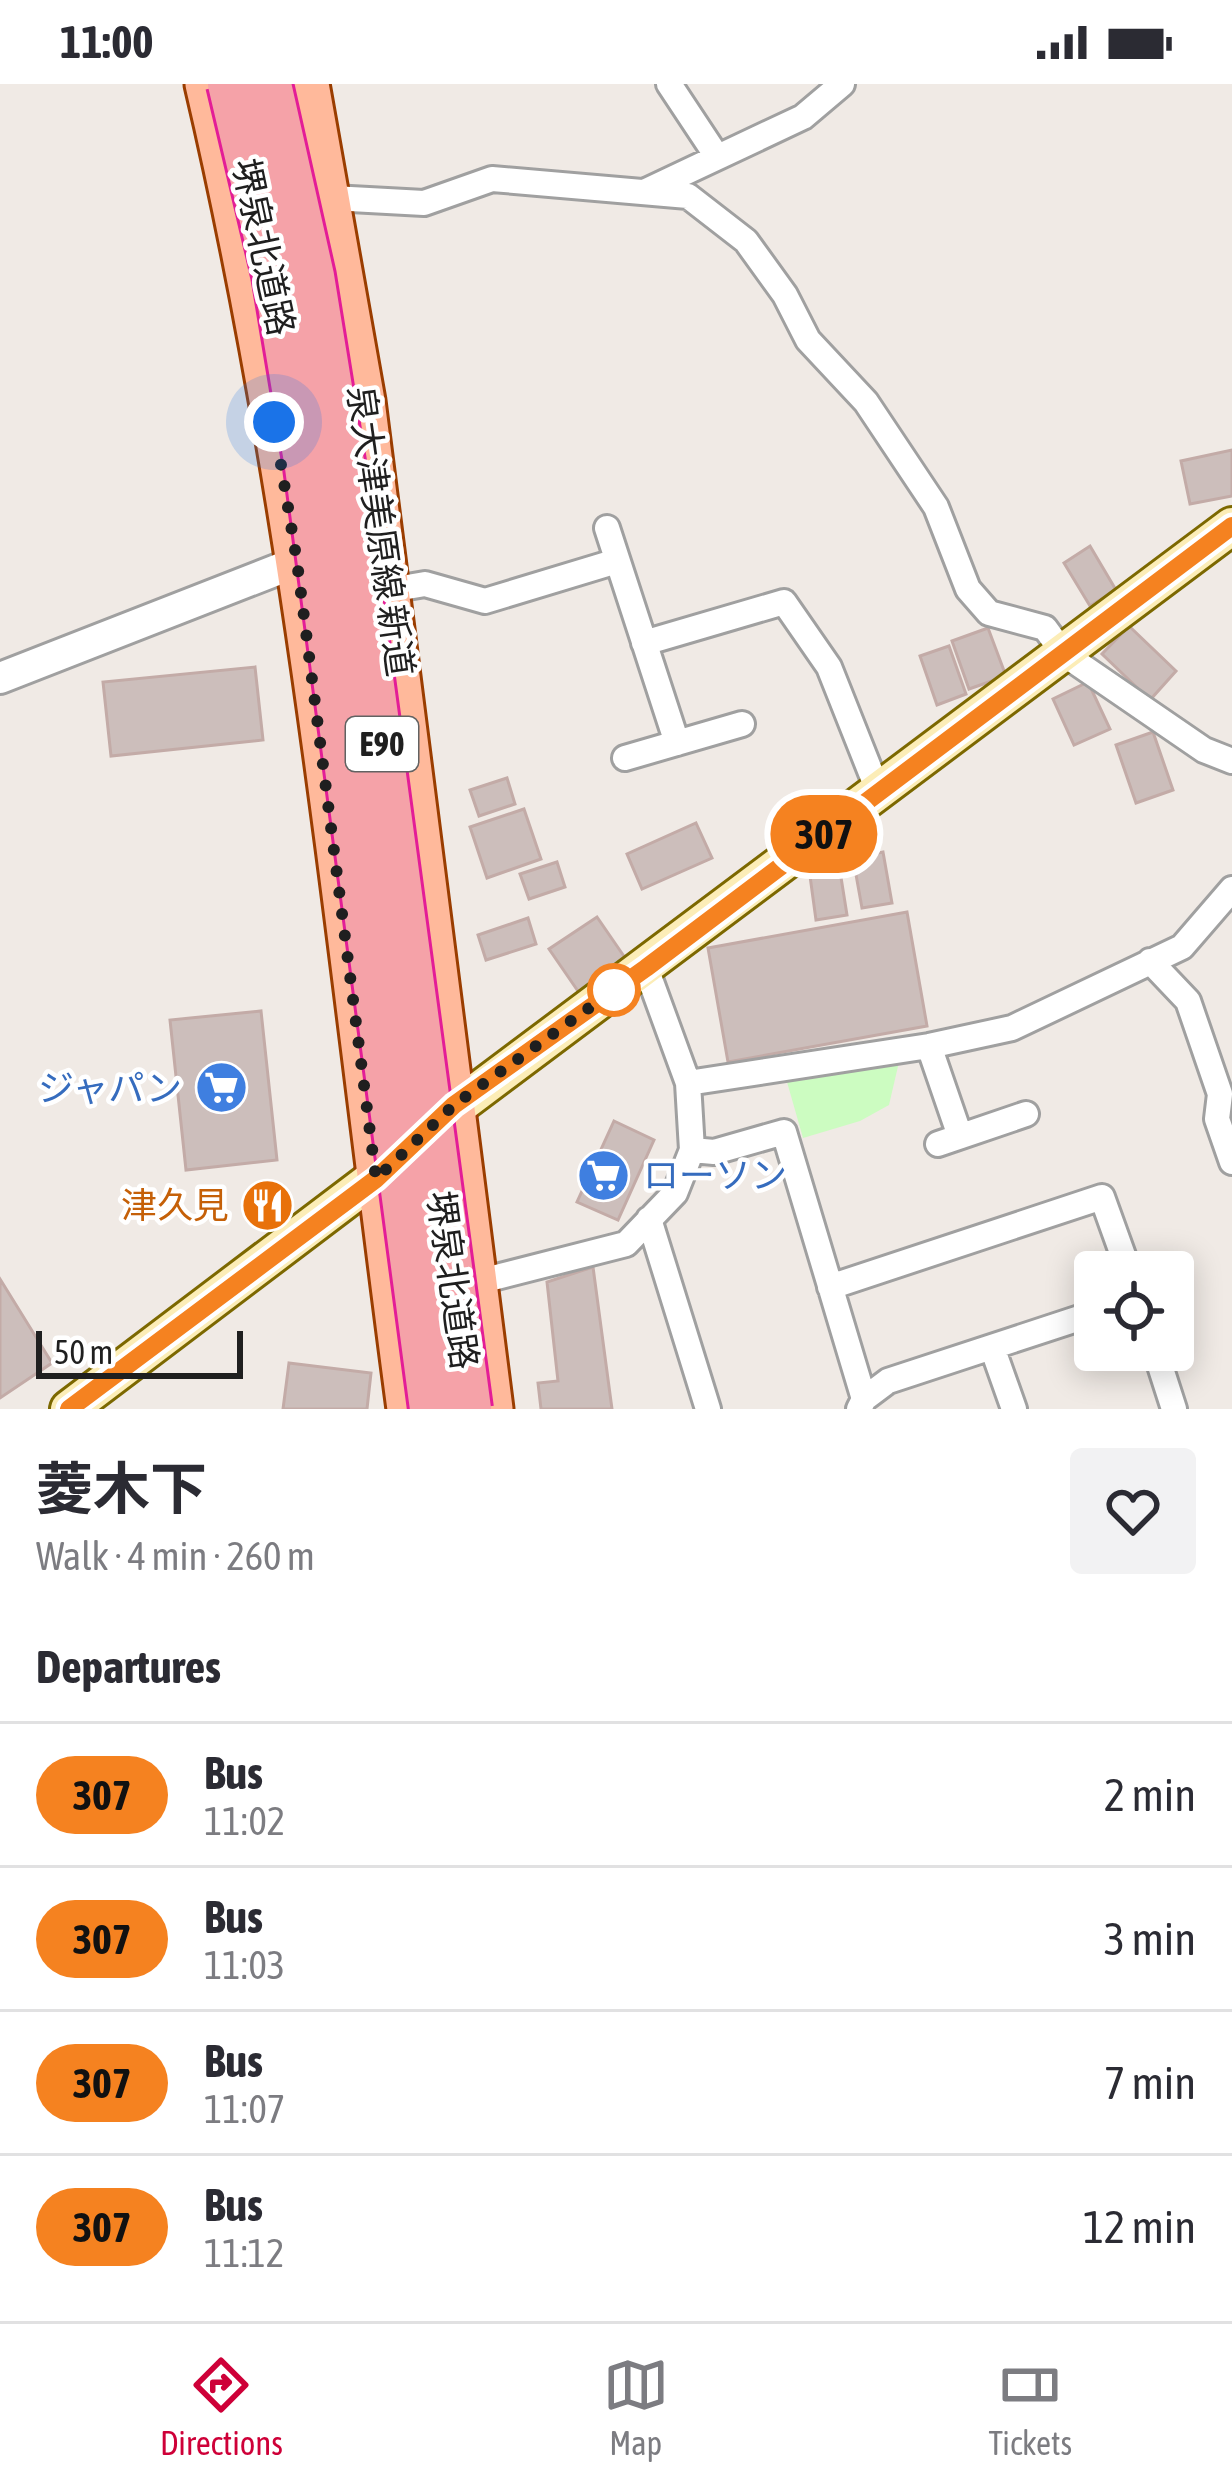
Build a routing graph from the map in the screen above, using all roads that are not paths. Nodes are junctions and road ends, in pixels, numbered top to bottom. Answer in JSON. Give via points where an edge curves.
{"nodes":[{"id":1,"x":205,"y":84,"type":"edge"},
{"id":2,"x":229,"y":84,"type":"edge"},
{"id":3,"x":270,"y":84,"type":"edge"},
{"id":4,"x":309,"y":84,"type":"edge"},
{"id":5,"x":669,"y":84,"type":"edge"},
{"id":6,"x":839,"y":85,"type":"edge"},
{"id":7,"x":716,"y":154,"type":"junction"},
{"id":8,"x":644,"y":192,"type":"junction"},
{"id":9,"x":332,"y":198,"type":"junction"},
{"id":10,"x":1232,"y":526,"type":"edge"},
{"id":11,"x":607,"y":528,"type":"dead end"},
{"id":12,"x":617,"y":560,"type":"junction"},
{"id":13,"x":297,"y":562,"type":"junction"},
{"id":14,"x":390,"y":590,"type":"junction"},
{"id":15,"x":644,"y":644,"type":"junction"},
{"id":16,"x":1064,"y":654,"type":"junction"},
{"id":17,"x":0,"y":678,"type":"edge"},
{"id":18,"x":742,"y":724,"type":"dead end"},
{"id":19,"x":677,"y":743,"type":"junction"},
{"id":20,"x":626,"y":758,"type":"dead end"},
{"id":21,"x":1232,"y":760,"type":"edge"},
{"id":22,"x":879,"y":793,"type":"junction"},
{"id":23,"x":1232,"y":889,"type":"edge"},
{"id":24,"x":1150,"y":961,"type":"junction"},
{"id":25,"x":646,"y":968,"type":"junction"},
{"id":26,"x":929,"y":1046,"type":"junction"},
{"id":27,"x":688,"y":1083,"type":"junction"},
{"id":28,"x":454,"y":1105,"type":"junction"},
{"id":29,"x":1026,"y":1114,"type":"dead end"},
{"id":30,"x":1225,"y":1117,"type":"edge"},
{"id":31,"x":692,"y":1150,"type":"junction"},
{"id":32,"x":1232,"y":1162,"type":"edge"},
{"id":33,"x":376,"y":1179,"type":"junction"},
{"id":34,"x":649,"y":1219,"type":"junction"},
{"id":35,"x":1121,"y":1251,"type":"edge"},
{"id":36,"x":477,"y":1282,"type":"junction"},
{"id":37,"x":830,"y":1287,"type":"junction"},
{"id":38,"x":1074,"y":1320,"type":"edge"},
{"id":39,"x":992,"y":1347,"type":"junction"},
{"id":40,"x":1162,"y":1371,"type":"edge"},
{"id":41,"x":861,"y":1404,"type":"edge"},
{"id":42,"x":69,"y":1409,"type":"edge"},
{"id":43,"x":407,"y":1409,"type":"edge"},
{"id":44,"x":431,"y":1409,"type":"edge"},
{"id":45,"x":470,"y":1409,"type":"edge"},
{"id":46,"x":493,"y":1409,"type":"edge"},
{"id":47,"x":708,"y":1409,"type":"edge"},
{"id":48,"x":1014,"y":1409,"type":"edge"},
{"id":49,"x":1174,"y":1409,"type":"edge"}],
"edges":[{"from":1,"to":13,"type":"main road"},
{"from":2,"to":44,"type":"highway","name":"堺泉北道路","number":"E90","bridge":true,"via":[[274,275],[306,467]]},
{"from":3,"to":45,"type":"highway","name":"堺泉北道路","number":"E90","bridge":true,"via":[[344,462]]},
{"from":4,"to":9,"type":"main road","name":"泉大津美原線 新道"},
{"from":5,"to":7,"type":"street"},
{"from":6,"to":7,"type":"street","via":[[803,116]]},
{"from":7,"to":8,"type":"street"},
{"from":8,"to":9,"type":"street","via":[[493,179],[424,203]]},
{"from":8,"to":16,"type":"street","via":[[688,196],[746,242],[808,340],[866,402],[936,507],[968,589],[989,613],[1045,628]]},
{"from":9,"to":14,"type":"main road","name":"泉大津美原線 新道"},
{"from":10,"to":16,"type":"main road"},
{"from":11,"to":12,"type":"street"},
{"from":12,"to":14,"type":"street","via":[[485,602],[425,584]]},
{"from":12,"to":15,"type":"street"},
{"from":13,"to":17,"type":"street"},
{"from":13,"to":33,"type":"main road"},
{"from":14,"to":28,"type":"main road","name":"泉大津美原線 新道"},
{"from":15,"to":19,"type":"street"},
{"from":15,"to":22,"type":"street","via":[[784,602],[829,667]]},
{"from":16,"to":21,"type":"street","via":[[1204,750]]},
{"from":16,"to":22,"type":"main road"},
{"from":18,"to":19,"type":"street"},
{"from":19,"to":20,"type":"street"},
{"from":22,"to":25,"type":"main road"},
{"from":23,"to":24,"type":"street","via":[[1182,946]]},
{"from":24,"to":26,"type":"street","via":[[1012,1028]]},
{"from":24,"to":30,"type":"street","via":[[1188,1001]]},
{"from":25,"to":27,"type":"street"},
{"from":25,"to":28,"type":"main road"},
{"from":26,"to":27,"type":"street"},
{"from":26,"to":29,"type":"street","via":[[949,1140]]},
{"from":27,"to":31,"type":"street"},
{"from":28,"to":33,"type":"main road"},
{"from":28,"to":36,"type":"main road","name":"泉大津美原線 新道"},
{"from":30,"to":32,"type":"street"},
{"from":31,"to":34,"type":"street","via":[[675,1193]]},
{"from":31,"to":37,"type":"street","via":[[784,1132]]},
{"from":33,"to":42,"type":"main road"},
{"from":33,"to":43,"type":"main road"},
{"from":34,"to":36,"type":"street","via":[[626,1244]]},
{"from":34,"to":47,"type":"street"},
{"from":35,"to":37,"type":"street","via":[[1102,1198]]},
{"from":36,"to":46,"type":"main road","name":"泉大津美原線 新道"},
{"from":37,"to":41,"type":"street"},
{"from":38,"to":39,"type":"street"},
{"from":39,"to":41,"type":"street","via":[[888,1381]]},
{"from":39,"to":48,"type":"street"},
{"from":40,"to":49,"type":"street"}]}
